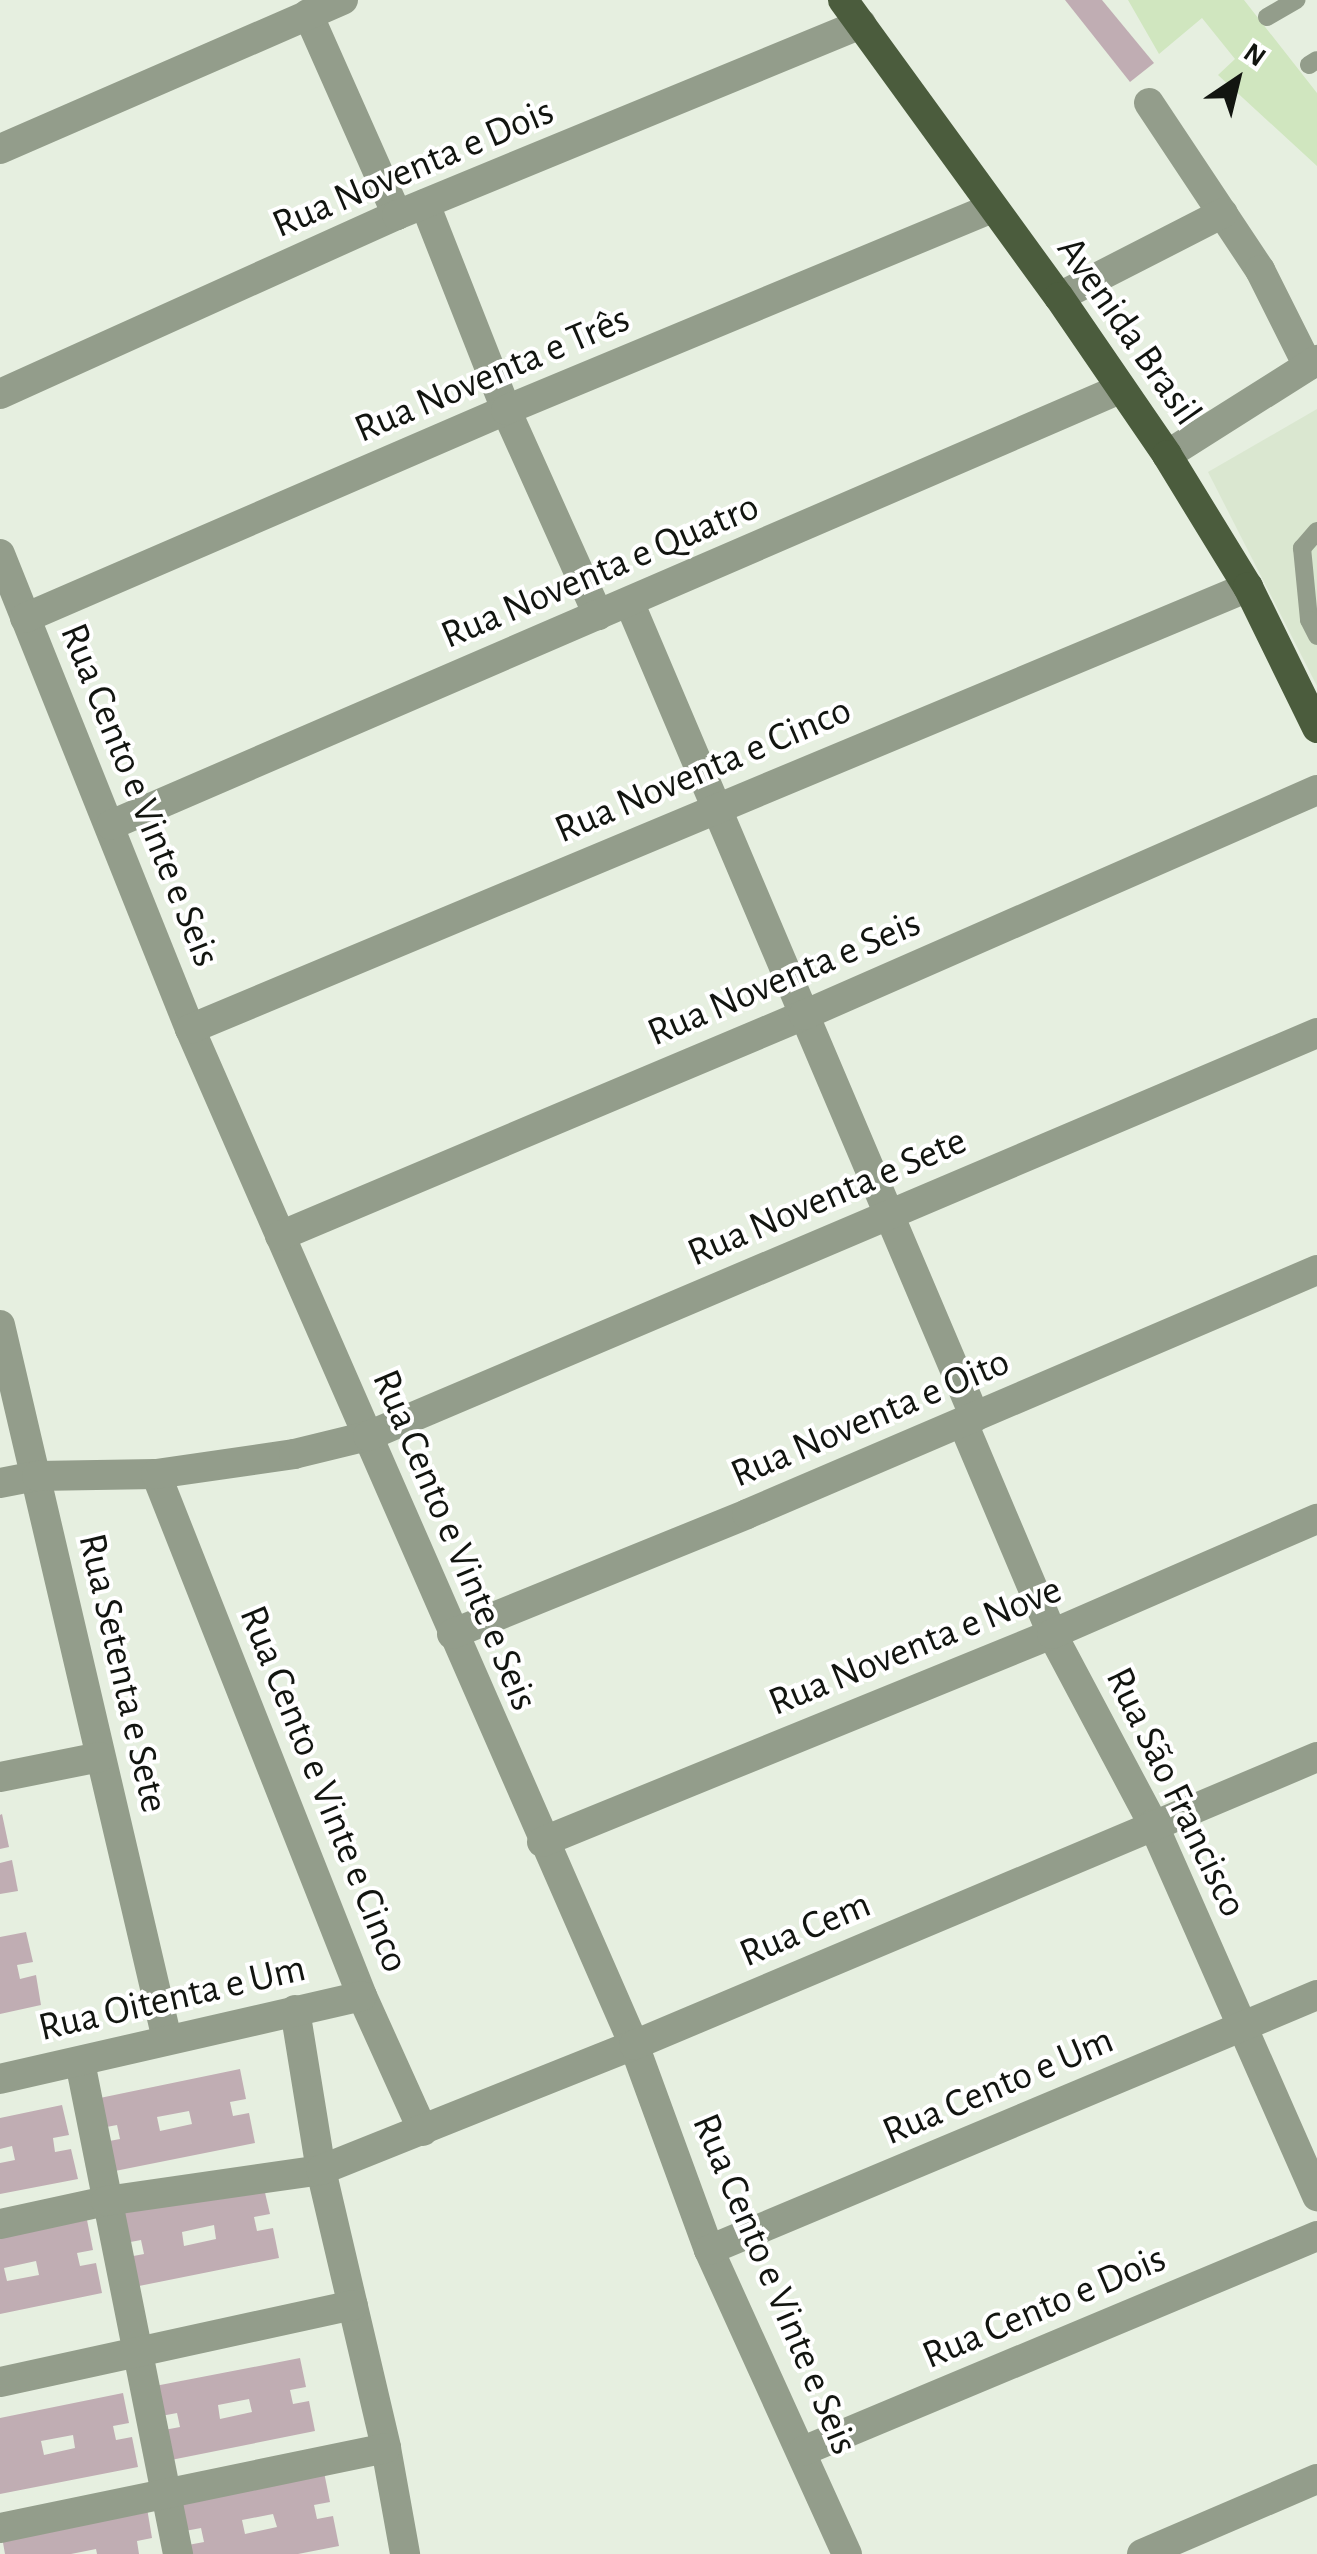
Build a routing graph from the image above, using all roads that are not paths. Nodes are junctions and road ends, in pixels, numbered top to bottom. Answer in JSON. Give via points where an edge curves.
{"nodes":[{"id":1,"x":343,"y":0,"type":"edge"},
{"id":2,"x":1296,"y":0,"type":"edge"},
{"id":3,"x":852,"y":12,"type":"edge"},
{"id":4,"x":308,"y":14,"type":"junction"},
{"id":5,"x":1268,"y":16,"type":"dead end"},
{"id":6,"x":1149,"y":104,"type":"dead end"},
{"id":7,"x":0,"y":149,"type":"edge"},
{"id":8,"x":992,"y":208,"type":"junction"},
{"id":9,"x":411,"y":209,"type":"junction"},
{"id":10,"x":1223,"y":214,"type":"junction"},
{"id":11,"x":1059,"y":297,"type":"junction"},
{"id":12,"x":1312,"y":363,"type":"edge"},
{"id":13,"x":1120,"y":389,"type":"junction"},
{"id":14,"x":0,"y":394,"type":"edge"},
{"id":15,"x":506,"y":410,"type":"junction"},
{"id":16,"x":1167,"y":455,"type":"junction"},
{"id":17,"x":1317,"y":531,"type":"edge"},
{"id":18,"x":0,"y":554,"type":"edge"},
{"id":19,"x":1248,"y":587,"type":"junction"},
{"id":20,"x":630,"y":604,"type":"junction"},
{"id":21,"x":598,"y":615,"type":"junction"},
{"id":22,"x":25,"y":618,"type":"junction"},
{"id":23,"x":1317,"y":636,"type":"edge"},
{"id":24,"x":1317,"y":728,"type":"edge"},
{"id":25,"x":1317,"y":790,"type":"edge"},
{"id":26,"x":714,"y":808,"type":"junction"},
{"id":27,"x":111,"y":825,"type":"junction"},
{"id":28,"x":804,"y":1015,"type":"junction"},
{"id":29,"x":190,"y":1030,"type":"junction"},
{"id":30,"x":1317,"y":1032,"type":"edge"},
{"id":31,"x":889,"y":1215,"type":"junction"},
{"id":32,"x":280,"y":1236,"type":"junction"},
{"id":33,"x":1317,"y":1270,"type":"edge"},
{"id":34,"x":0,"y":1325,"type":"edge"},
{"id":35,"x":969,"y":1420,"type":"junction"},
{"id":36,"x":368,"y":1436,"type":"junction"},
{"id":37,"x":156,"y":1474,"type":"junction"},
{"id":38,"x":37,"y":1476,"type":"junction"},
{"id":39,"x":0,"y":1483,"type":"edge"},
{"id":40,"x":1317,"y":1519,"type":"edge"},
{"id":41,"x":452,"y":1634,"type":"junction"},
{"id":42,"x":1052,"y":1634,"type":"junction"},
{"id":43,"x":1317,"y":1756,"type":"edge"},
{"id":44,"x":100,"y":1757,"type":"junction"},
{"id":45,"x":0,"y":1777,"type":"edge"},
{"id":46,"x":1153,"y":1824,"type":"junction"},
{"id":47,"x":542,"y":1842,"type":"junction"},
{"id":48,"x":1317,"y":1995,"type":"edge"},
{"id":49,"x":362,"y":1996,"type":"junction"},
{"id":50,"x":294,"y":2010,"type":"junction"},
{"id":51,"x":1244,"y":2025,"type":"junction"},
{"id":52,"x":167,"y":2039,"type":"junction"},
{"id":53,"x":634,"y":2045,"type":"junction"},
{"id":54,"x":80,"y":2062,"type":"junction"},
{"id":55,"x":0,"y":2078,"type":"edge"},
{"id":56,"x":423,"y":2131,"type":"junction"},
{"id":57,"x":321,"y":2170,"type":"junction"},
{"id":58,"x":1317,"y":2196,"type":"edge"},
{"id":59,"x":106,"y":2200,"type":"junction"},
{"id":60,"x":0,"y":2224,"type":"edge"},
{"id":61,"x":1317,"y":2236,"type":"edge"},
{"id":62,"x":710,"y":2250,"type":"junction"},
{"id":63,"x":354,"y":2305,"type":"junction"},
{"id":64,"x":137,"y":2352,"type":"junction"},
{"id":65,"x":0,"y":2382,"type":"edge"},
{"id":66,"x":386,"y":2448,"type":"junction"},
{"id":67,"x":802,"y":2452,"type":"junction"},
{"id":68,"x":1317,"y":2479,"type":"edge"},
{"id":69,"x":168,"y":2493,"type":"junction"},
{"id":70,"x":0,"y":2528,"type":"edge"},
{"id":71,"x":405,"y":2552,"type":"edge"},
{"id":72,"x":178,"y":2554,"type":"edge"},
{"id":73,"x":846,"y":2554,"type":"edge"},
{"id":74,"x":1142,"y":2554,"type":"edge"}],
"edges":[{"from":1,"to":4,"type":"street"},
{"from":2,"to":5,"type":"lane"},
{"from":3,"to":8,"type":"main road","name":"Avenida Brasil"},
{"from":3,"to":9,"type":"street","name":"Rua Noventa e Dois"},
{"from":4,"to":7,"type":"street"},
{"from":4,"to":9,"type":"street"},
{"from":6,"to":10,"type":"street"},
{"from":8,"to":11,"type":"main road","name":"Avenida Brasil"},
{"from":8,"to":15,"type":"street","name":"Rua Noventa e Três"},
{"from":9,"to":14,"type":"street","name":"Rua Noventa e Dois"},
{"from":9,"to":15,"type":"street"},
{"from":10,"to":11,"type":"street"},
{"from":10,"to":12,"type":"street"},
{"from":11,"to":13,"type":"main road","name":"Avenida Brasil"},
{"from":12,"to":16,"type":"street"},
{"from":13,"to":16,"type":"main road","name":"Avenida Brasil"},
{"from":13,"to":20,"type":"street","name":"Rua Noventa e Quatro"},
{"from":15,"to":21,"type":"street"},
{"from":15,"to":22,"type":"street","name":"Rua Noventa e Três"},
{"from":16,"to":19,"type":"main road","name":"Avenida Brasil"},
{"from":17,"to":23,"type":"lane","via":[[1302,548],[1309,620]]},
{"from":18,"to":22,"type":"street","name":"Rua Cento e Vinte e Seis"},
{"from":19,"to":24,"type":"main road","name":"Avenida Brasil"},
{"from":19,"to":26,"type":"street","name":"Rua Noventa e Cinco"},
{"from":20,"to":21,"type":"street","name":"Rua Noventa e Quatro"},
{"from":20,"to":26,"type":"street","name":"Rua São Francisco"},
{"from":21,"to":27,"type":"street","name":"Rua Noventa e Quatro"},
{"from":22,"to":27,"type":"street","name":"Rua Cento e Vinte e Seis"},
{"from":25,"to":28,"type":"street","name":"Rua Noventa e Seis"},
{"from":26,"to":28,"type":"street","name":"Rua São Francisco"},
{"from":26,"to":29,"type":"street","name":"Rua Noventa e Cinco"},
{"from":27,"to":29,"type":"street","name":"Rua Cento e Vinte e Seis"},
{"from":28,"to":31,"type":"street","name":"Rua São Francisco"},
{"from":28,"to":32,"type":"street","name":"Rua Noventa e Seis"},
{"from":29,"to":32,"type":"street","name":"Rua Cento e Vinte e Seis"},
{"from":30,"to":31,"type":"street","name":"Rua Noventa e Sete"},
{"from":31,"to":35,"type":"street","name":"Rua São Francisco"},
{"from":31,"to":36,"type":"street","name":"Rua Noventa e Sete"},
{"from":32,"to":36,"type":"street","name":"Rua Cento e Vinte e Seis"},
{"from":33,"to":35,"type":"street","name":"Rua Noventa e Oito"},
{"from":34,"to":38,"type":"street","name":"Rua Setenta e Sete"},
{"from":35,"to":41,"type":"street","name":"Rua Noventa e Oito"},
{"from":35,"to":42,"type":"street","name":"Rua São Francisco"},
{"from":36,"to":37,"type":"street","name":"Rua Noventa e Sete"},
{"from":36,"to":41,"type":"street","name":"Rua Cento e Vinte e Seis"},
{"from":37,"to":38,"type":"street","name":"Rua Noventa e Sete"},
{"from":37,"to":49,"type":"street","name":"Rua Cento e Vinte e Cinco"},
{"from":38,"to":39,"type":"street","name":"Rua Noventa e Sete"},
{"from":38,"to":44,"type":"street","name":"Rua Setenta e Sete"},
{"from":40,"to":42,"type":"street","name":"Rua Noventa e Nove"},
{"from":41,"to":47,"type":"street","name":"Rua Cento e Vinte e Seis"},
{"from":42,"to":46,"type":"street","name":"Rua São Francisco"},
{"from":42,"to":47,"type":"street","name":"Rua Noventa e Nove"},
{"from":43,"to":46,"type":"street","name":"Rua Cem"},
{"from":44,"to":45,"type":"street"},
{"from":44,"to":52,"type":"street","name":"Rua Setenta e Sete"},
{"from":46,"to":51,"type":"street","name":"Rua São Francisco"},
{"from":46,"to":53,"type":"street","name":"Rua Cem"},
{"from":47,"to":53,"type":"street","name":"Rua Cento e Vinte e Seis"},
{"from":48,"to":51,"type":"street","name":"Rua Cento e Um"},
{"from":49,"to":50,"type":"street","name":"Rua Oitenta e Um"},
{"from":49,"to":56,"type":"street","name":"Rua Cento e Vinte e Cinco"},
{"from":50,"to":52,"type":"street","name":"Rua Oitenta e Um"},
{"from":50,"to":57,"type":"street"},
{"from":51,"to":58,"type":"street","name":"Rua São Francisco"},
{"from":51,"to":62,"type":"street","name":"Rua Cento e Um"},
{"from":52,"to":54,"type":"street","name":"Rua Oitenta e Um"},
{"from":53,"to":56,"type":"street","name":"Rua Cem"},
{"from":53,"to":62,"type":"street","name":"Rua Cento e Vinte e Seis"},
{"from":54,"to":55,"type":"street","name":"Rua Oitenta e Um"},
{"from":54,"to":59,"type":"street"},
{"from":56,"to":57,"type":"street","name":"Rua Cem"},
{"from":57,"to":59,"type":"street","name":"Rua Cem"},
{"from":57,"to":63,"type":"street"},
{"from":59,"to":60,"type":"street","name":"Rua Cem"},
{"from":59,"to":64,"type":"street"},
{"from":61,"to":67,"type":"street","name":"Rua Cento e Dois"},
{"from":62,"to":67,"type":"street","name":"Rua Cento e Vinte e Seis"},
{"from":63,"to":64,"type":"street"},
{"from":63,"to":66,"type":"street"},
{"from":64,"to":65,"type":"street"},
{"from":64,"to":69,"type":"street"},
{"from":66,"to":69,"type":"street"},
{"from":66,"to":71,"type":"street"},
{"from":67,"to":73,"type":"street","name":"Rua Cento e Vinte e Seis"},
{"from":68,"to":74,"type":"street"},
{"from":69,"to":70,"type":"street"},
{"from":69,"to":72,"type":"street"}]}
